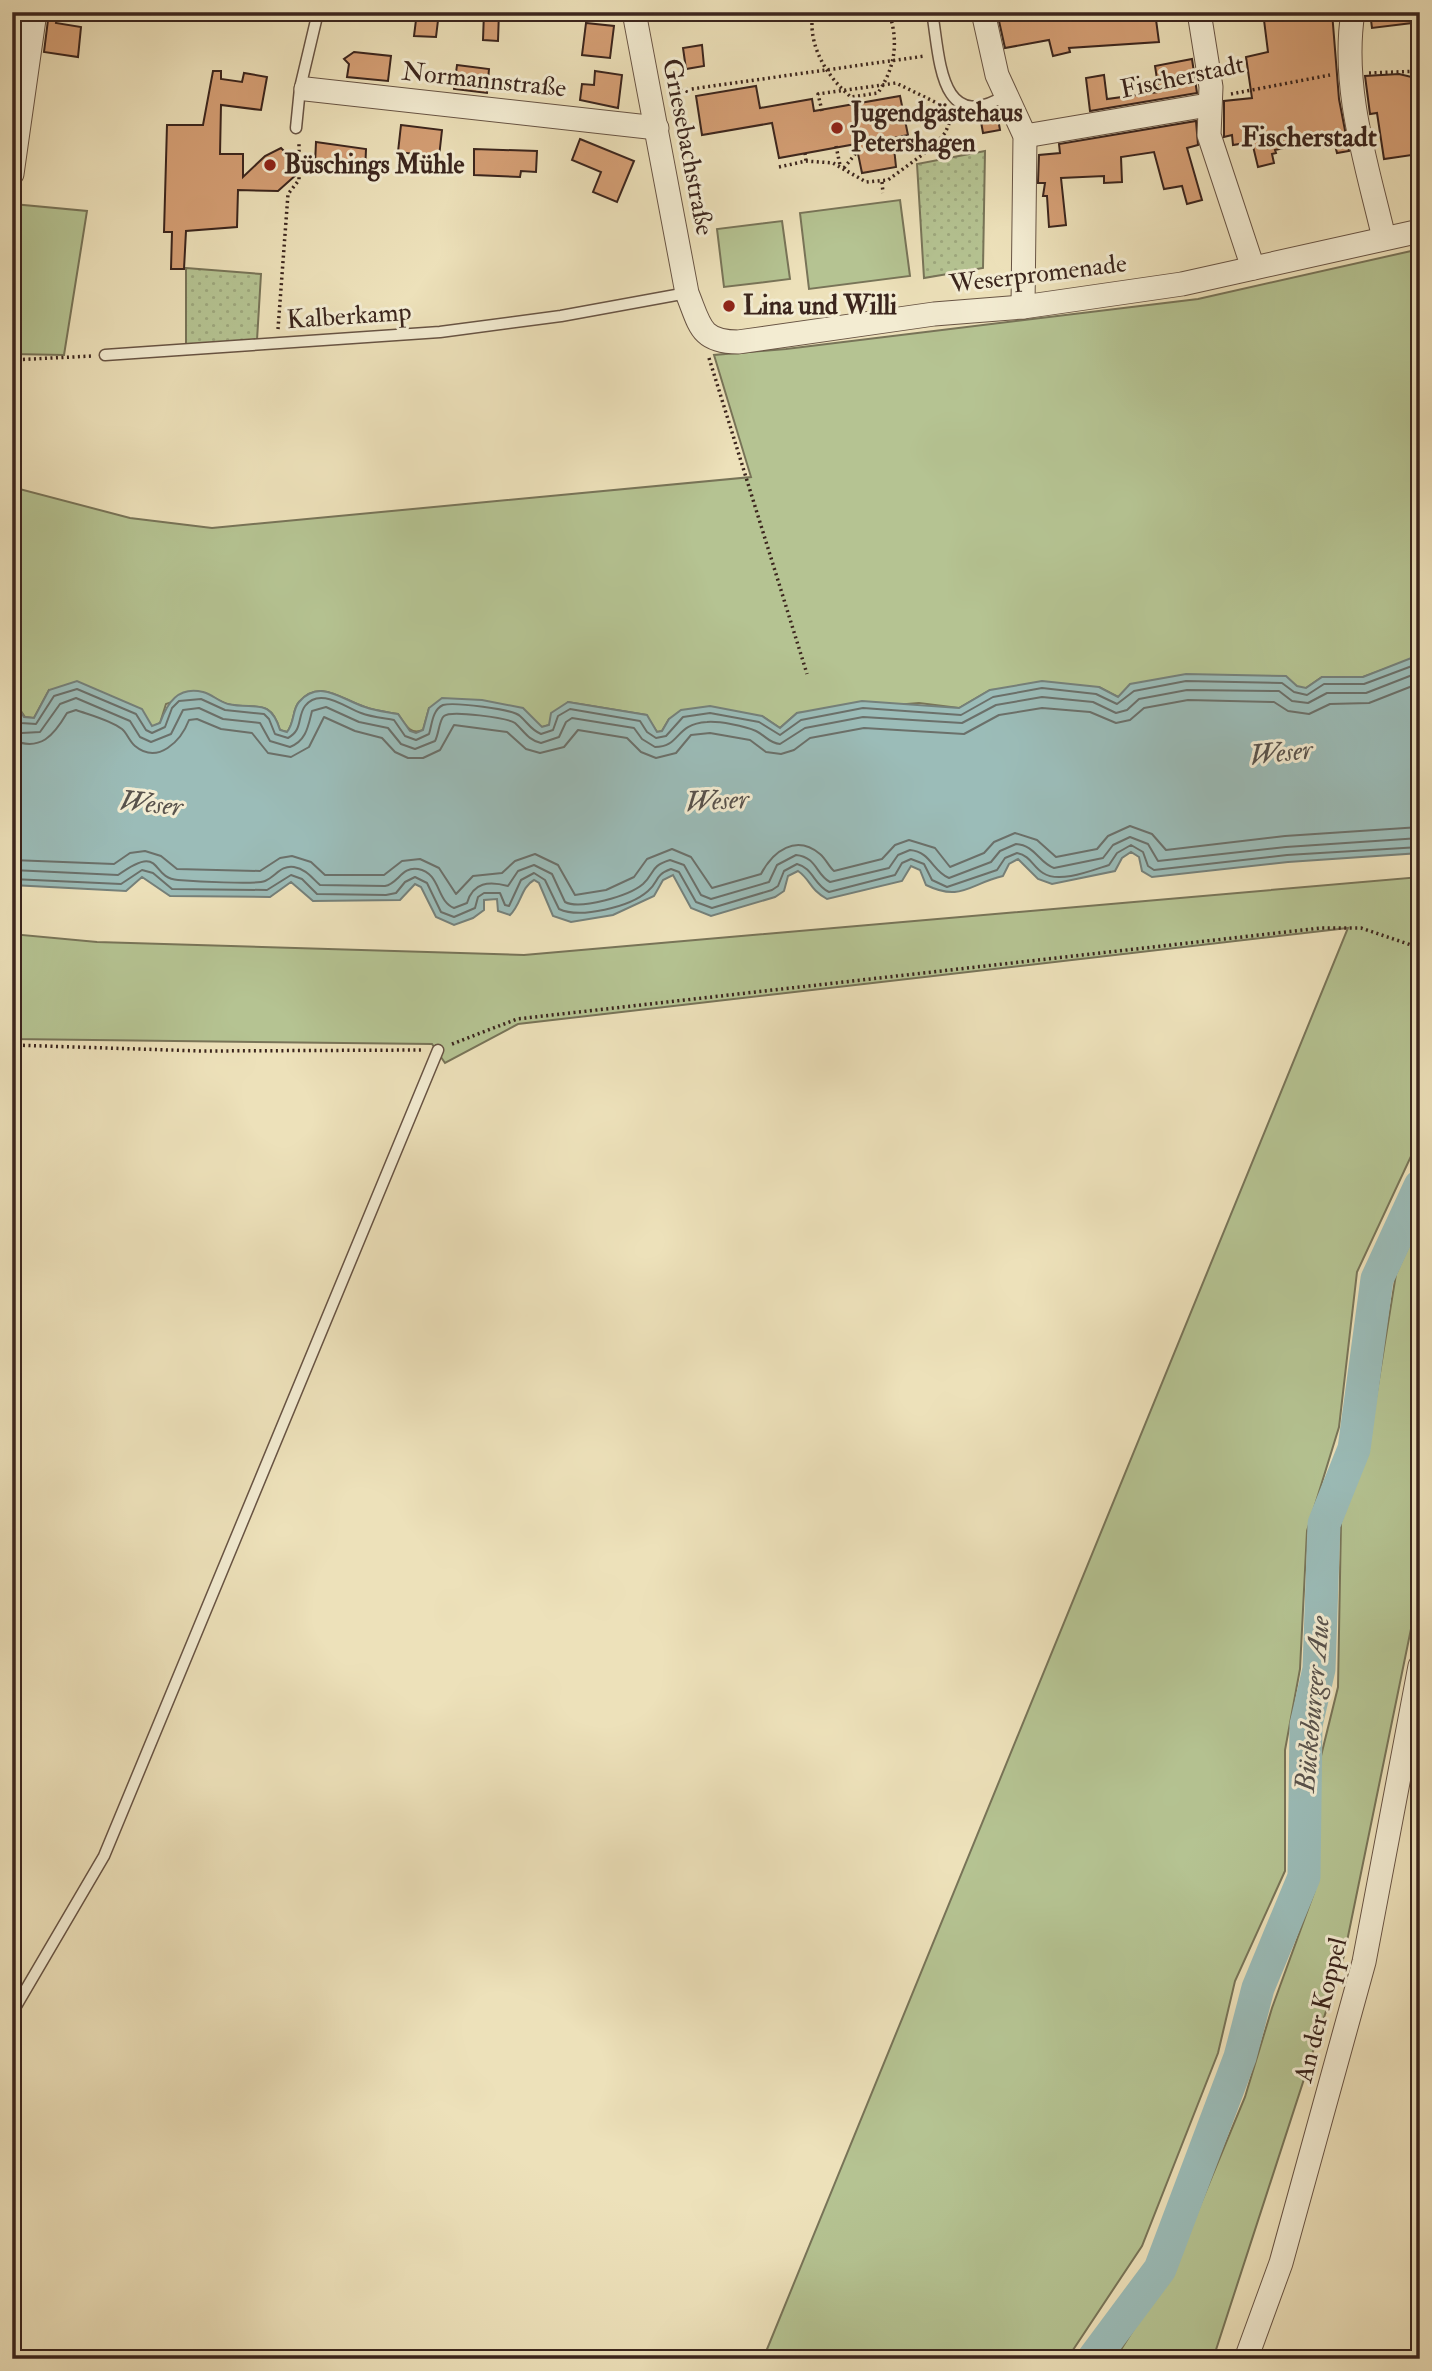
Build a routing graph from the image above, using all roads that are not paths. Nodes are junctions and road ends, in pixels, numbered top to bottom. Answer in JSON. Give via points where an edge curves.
{"nodes":[{"id":1,"x":35,"y":12,"type":"edge"},
{"id":2,"x":318,"y":12,"type":"edge"},
{"id":3,"x":634,"y":12,"type":"edge"},
{"id":4,"x":932,"y":12,"type":"edge"},
{"id":5,"x":983,"y":12,"type":"edge"},
{"id":6,"x":1199,"y":12,"type":"edge"},
{"id":7,"x":1353,"y":12,"type":"edge"},
{"id":8,"x":306,"y":89,"type":"dead end"},
{"id":9,"x":1006,"y":95,"type":"junction"},
{"id":10,"x":1208,"y":105,"type":"junction"},
{"id":11,"x":296,"y":128,"type":"road end"},
{"id":12,"x":657,"y":128,"type":"junction"},
{"id":13,"x":1025,"y":135,"type":"junction"},
{"id":14,"x":12,"y":174,"type":"edge"},
{"id":15,"x":1420,"y":231,"type":"edge"},
{"id":16,"x":1384,"y":238,"type":"junction"},
{"id":17,"x":1253,"y":268,"type":"junction"},
{"id":18,"x":687,"y":293,"type":"junction"},
{"id":19,"x":1023,"y":307,"type":"junction"},
{"id":20,"x":105,"y":355,"type":"road end"},
{"id":21,"x":438,"y":1050,"type":"road end"},
{"id":22,"x":1420,"y":1666,"type":"edge"},
{"id":23,"x":12,"y":2013,"type":"edge"},
{"id":24,"x":1246,"y":2359,"type":"edge"}],
"edges":[{"from":1,"to":14,"type":"street"},
{"from":2,"to":11,"type":"lane","via":[[300,88]]},
{"from":3,"to":12,"type":"street","name":"Griesebachstraße"},
{"from":4,"to":9,"type":"lane","via":[[944,80],[956,102],[979,108]]},
{"from":5,"to":9,"type":"street"},
{"from":6,"to":10,"type":"street","via":[[1211,87]]},
{"from":7,"to":16,"type":"street","via":[[1348,45],[1357,119]]},
{"from":8,"to":12,"type":"street","name":"Normannstraße"},
{"from":9,"to":13,"type":"street"},
{"from":10,"to":13,"type":"street","name":"Fischerstadt"},
{"from":10,"to":17,"type":"street","via":[[1209,135]]},
{"from":12,"to":18,"type":"street","name":"Griesebachstraße"},
{"from":13,"to":19,"type":"street"},
{"from":15,"to":16,"type":"street","name":"Weserpromenade"},
{"from":16,"to":17,"type":"street","name":"Weserpromenade"},
{"from":17,"to":19,"type":"street","name":"Weserpromenade","via":[[1182,285]]},
{"from":18,"to":19,"type":"street","name":"Weserpromenade","via":[[707,335],[719,342]]},
{"from":18,"to":20,"type":"lane","name":"Kalberkamp","via":[[440,332]]},
{"from":21,"to":23,"type":"lane","via":[[104,1856]]},
{"from":22,"to":24,"type":"street","name":"An der Koppel","via":[[1364,1962],[1281,2263]]}]}
